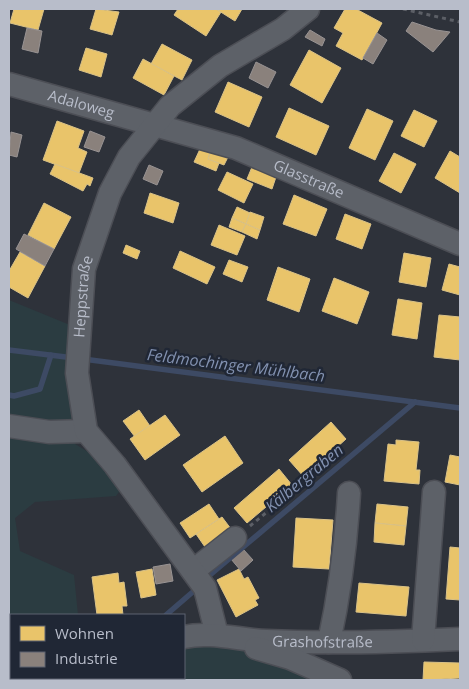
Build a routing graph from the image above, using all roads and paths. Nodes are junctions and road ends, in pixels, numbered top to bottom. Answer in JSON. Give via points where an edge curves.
{"nodes":[{"id":1,"x":308,"y":9,"type":"edge"},
{"id":2,"x":403,"y":9,"type":"edge"},
{"id":3,"x":460,"y":22,"type":"edge"},
{"id":4,"x":9,"y":84,"type":"edge"},
{"id":5,"x":153,"y":126,"type":"junction"},
{"id":6,"x":460,"y":244,"type":"edge"},
{"id":7,"x":9,"y":426,"type":"edge"},
{"id":8,"x":86,"y":431,"type":"junction"},
{"id":9,"x":336,"y":455,"type":"dead end"},
{"id":10,"x":434,"y":492,"type":"dead end"},
{"id":11,"x":349,"y":493,"type":"dead end"},
{"id":12,"x":235,"y":538,"type":"joint"},
{"id":13,"x":193,"y":571,"type":"junction"},
{"id":14,"x":217,"y":636,"type":"junction"},
{"id":15,"x":185,"y":637,"type":"edge"},
{"id":16,"x":460,"y":639,"type":"edge"},
{"id":17,"x":424,"y":640,"type":"junction"},
{"id":18,"x":329,"y":642,"type":"junction"},
{"id":19,"x":340,"y":680,"type":"edge"}],
"edges":[{"from":1,"to":5,"type":"street","name":"Heppstraße","via":[[284,29],[220,66],[170,106]]},
{"from":2,"to":3,"type":"path"},
{"from":4,"to":5,"type":"street","name":"Adaloweg"},
{"from":5,"to":6,"type":"street","name":"Glasstraße","via":[[236,148]]},
{"from":5,"to":8,"type":"street","name":"Heppstraße","via":[[129,157],[109,198],[84,269],[77,372]]},
{"from":7,"to":8,"type":"street","via":[[50,432]]},
{"from":8,"to":13,"type":"street","via":[[115,464]]},
{"from":9,"to":12,"type":"path"},
{"from":10,"to":17,"type":"street"},
{"from":11,"to":18,"type":"street","via":[[341,581]]},
{"from":12,"to":13,"type":"street"},
{"from":13,"to":14,"type":"street","via":[[205,588]]},
{"from":14,"to":15,"type":"street","name":"Grashofstraße"},
{"from":14,"to":18,"type":"street","name":"Grashofstraße"},
{"from":14,"to":19,"type":"street","via":[[290,658]]},
{"from":16,"to":17,"type":"street","name":"Grashofstraße"},
{"from":17,"to":18,"type":"street","name":"Grashofstraße"}]}
